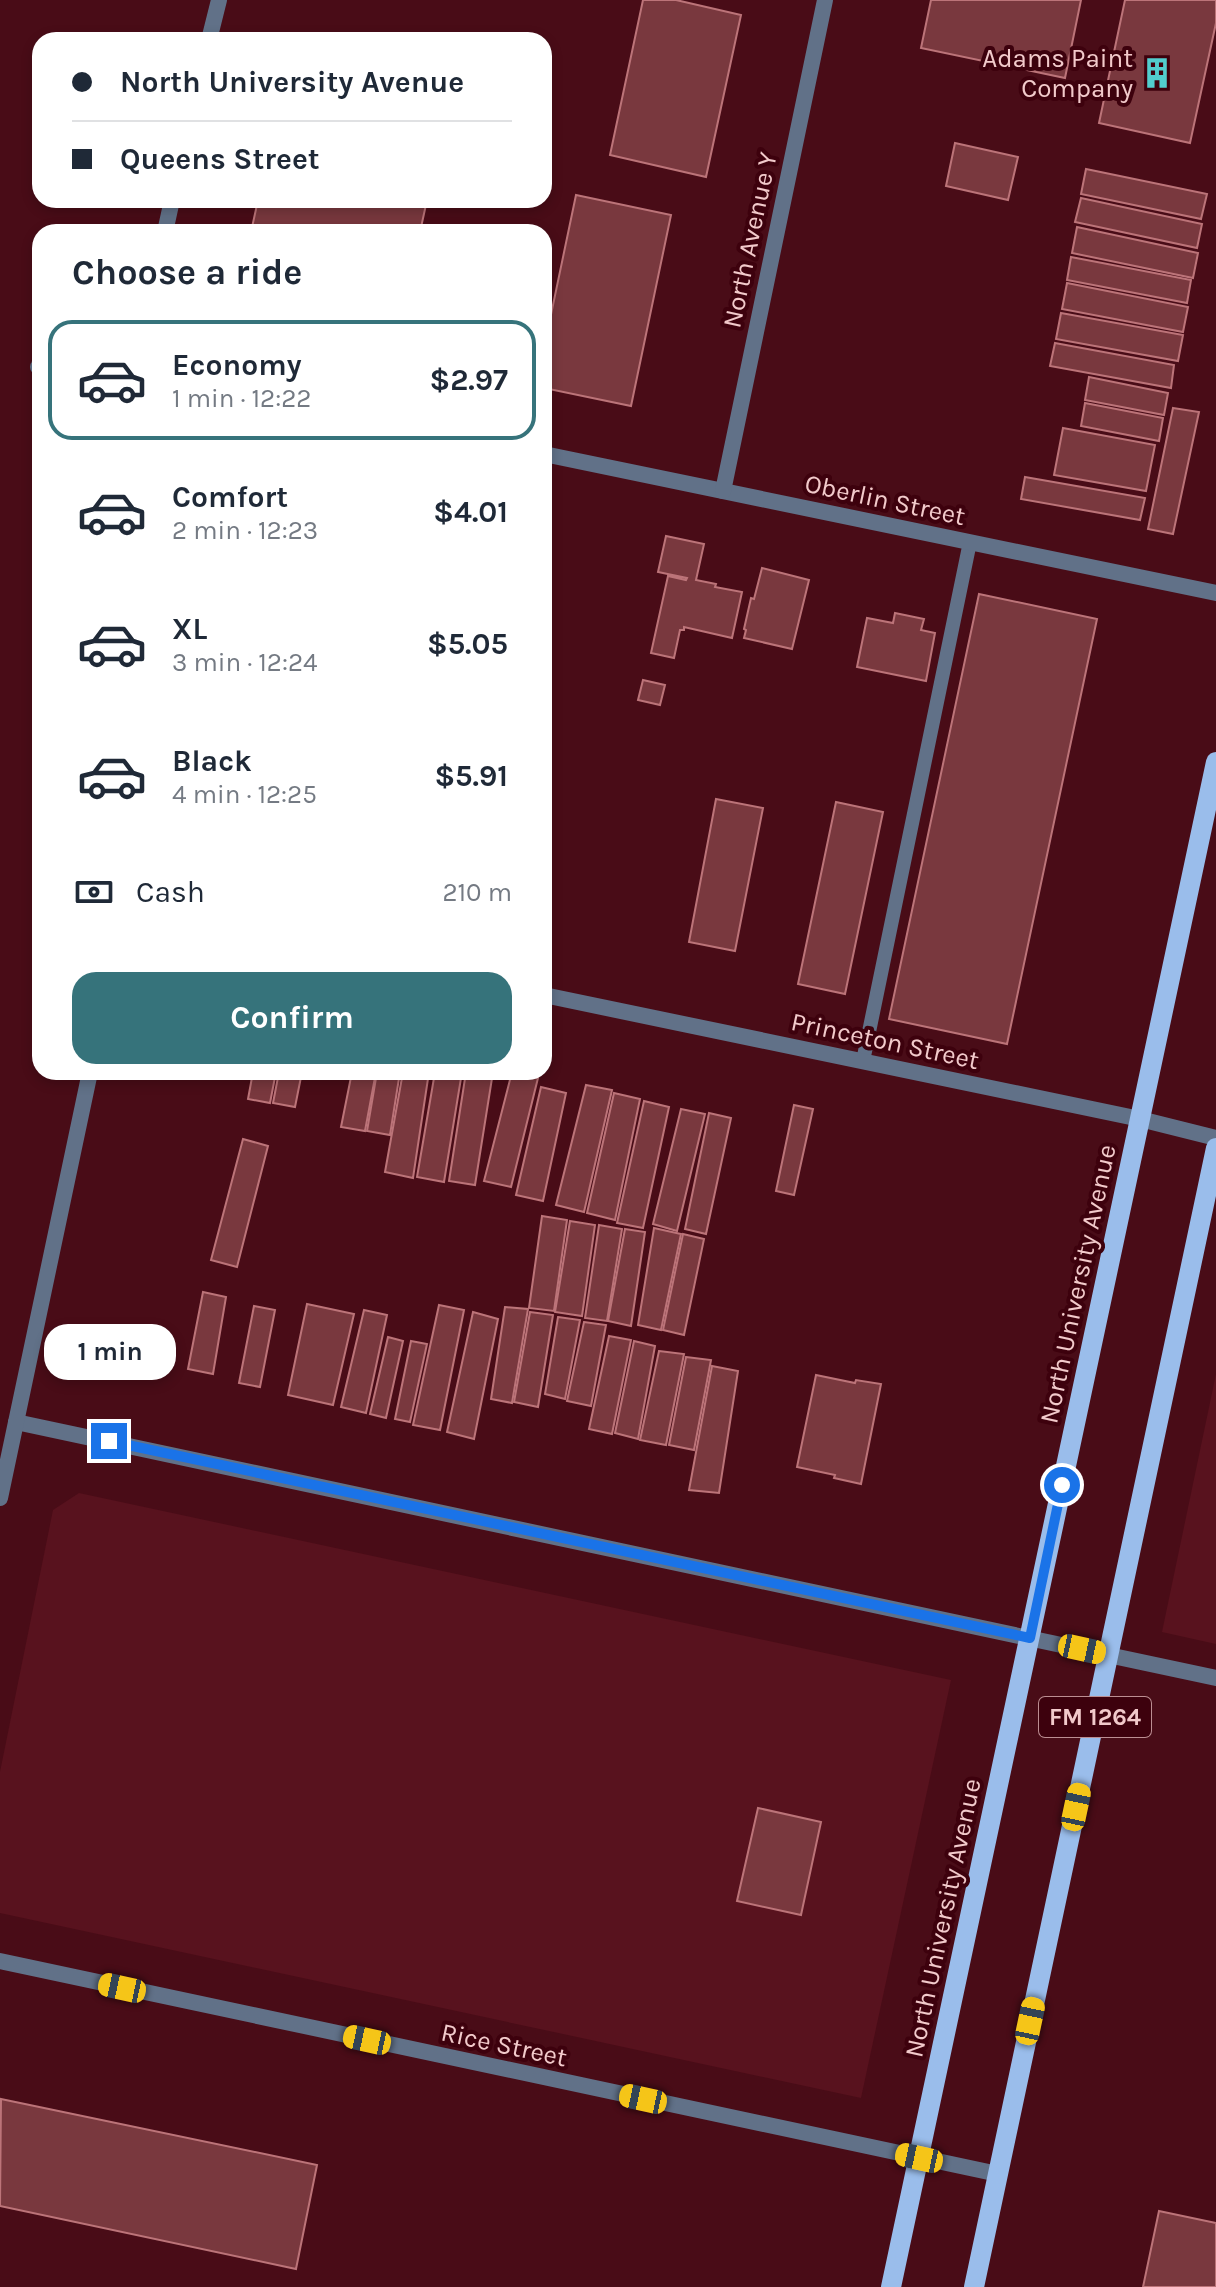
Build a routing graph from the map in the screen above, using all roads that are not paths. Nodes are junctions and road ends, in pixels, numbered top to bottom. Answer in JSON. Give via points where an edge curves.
{"nodes":[{"id":1,"x":219,"y":0,"type":"edge"},
{"id":2,"x":825,"y":0,"type":"edge"},
{"id":3,"x":211,"y":32,"type":"edge"},
{"id":4,"x":552,"y":456,"type":"edge"},
{"id":5,"x":723,"y":491,"type":"junction"},
{"id":6,"x":970,"y":542,"type":"junction"},
{"id":7,"x":1216,"y":593,"type":"edge"},
{"id":8,"x":1216,"y":762,"type":"edge"},
{"id":9,"x":552,"y":997,"type":"edge"},
{"id":10,"x":863,"y":1061,"type":"junction"},
{"id":11,"x":88,"y":1080,"type":"edge"},
{"id":12,"x":1140,"y":1119,"type":"junction"},
{"id":13,"x":1216,"y":1138,"type":"edge"},
{"id":14,"x":1216,"y":1148,"type":"edge"},
{"id":15,"x":16,"y":1422,"type":"junction"},
{"id":16,"x":0,"y":1498,"type":"edge"},
{"id":17,"x":1030,"y":1638,"type":"junction"},
{"id":18,"x":1108,"y":1654,"type":"junction"},
{"id":19,"x":1216,"y":1678,"type":"edge"},
{"id":20,"x":0,"y":1961,"type":"edge"},
{"id":21,"x":919,"y":2158,"type":"junction"},
{"id":22,"x":998,"y":2174,"type":"junction"},
{"id":23,"x":891,"y":2287,"type":"edge"},
{"id":24,"x":974,"y":2287,"type":"edge"}],
"edges":[{"from":1,"to":3,"type":"street"},
{"from":2,"to":5,"type":"street","name":"North Avenue Y"},
{"from":4,"to":5,"type":"street","name":"Oberlin Street"},
{"from":5,"to":6,"type":"street","name":"Oberlin Street"},
{"from":6,"to":7,"type":"street","name":"Oberlin Street"},
{"from":6,"to":10,"type":"lane"},
{"from":8,"to":12,"type":"main road","name":"North University Avenue","number":"FM 1264"},
{"from":9,"to":10,"type":"street","name":"Princeton Street"},
{"from":10,"to":12,"type":"street","name":"Princeton Street"},
{"from":11,"to":15,"type":"street"},
{"from":12,"to":13,"type":"street","name":"Princeton Street"},
{"from":12,"to":17,"type":"main road","name":"North University Avenue","number":"FM 1264"},
{"from":14,"to":18,"type":"main road","number":"FM 1264"},
{"from":15,"to":16,"type":"street"},
{"from":15,"to":17,"type":"street"},
{"from":17,"to":18,"type":"street"},
{"from":17,"to":21,"type":"main road","name":"North University Avenue","number":"FM 1264"},
{"from":18,"to":19,"type":"street"},
{"from":18,"to":22,"type":"main road","number":"FM 1264"},
{"from":20,"to":21,"type":"street","name":"Rice Street"},
{"from":21,"to":22,"type":"street","name":"Rice Street"},
{"from":21,"to":23,"type":"main road","name":"North University Avenue","number":"FM 1264"},
{"from":22,"to":24,"type":"main road","number":"FM 1264"}]}
